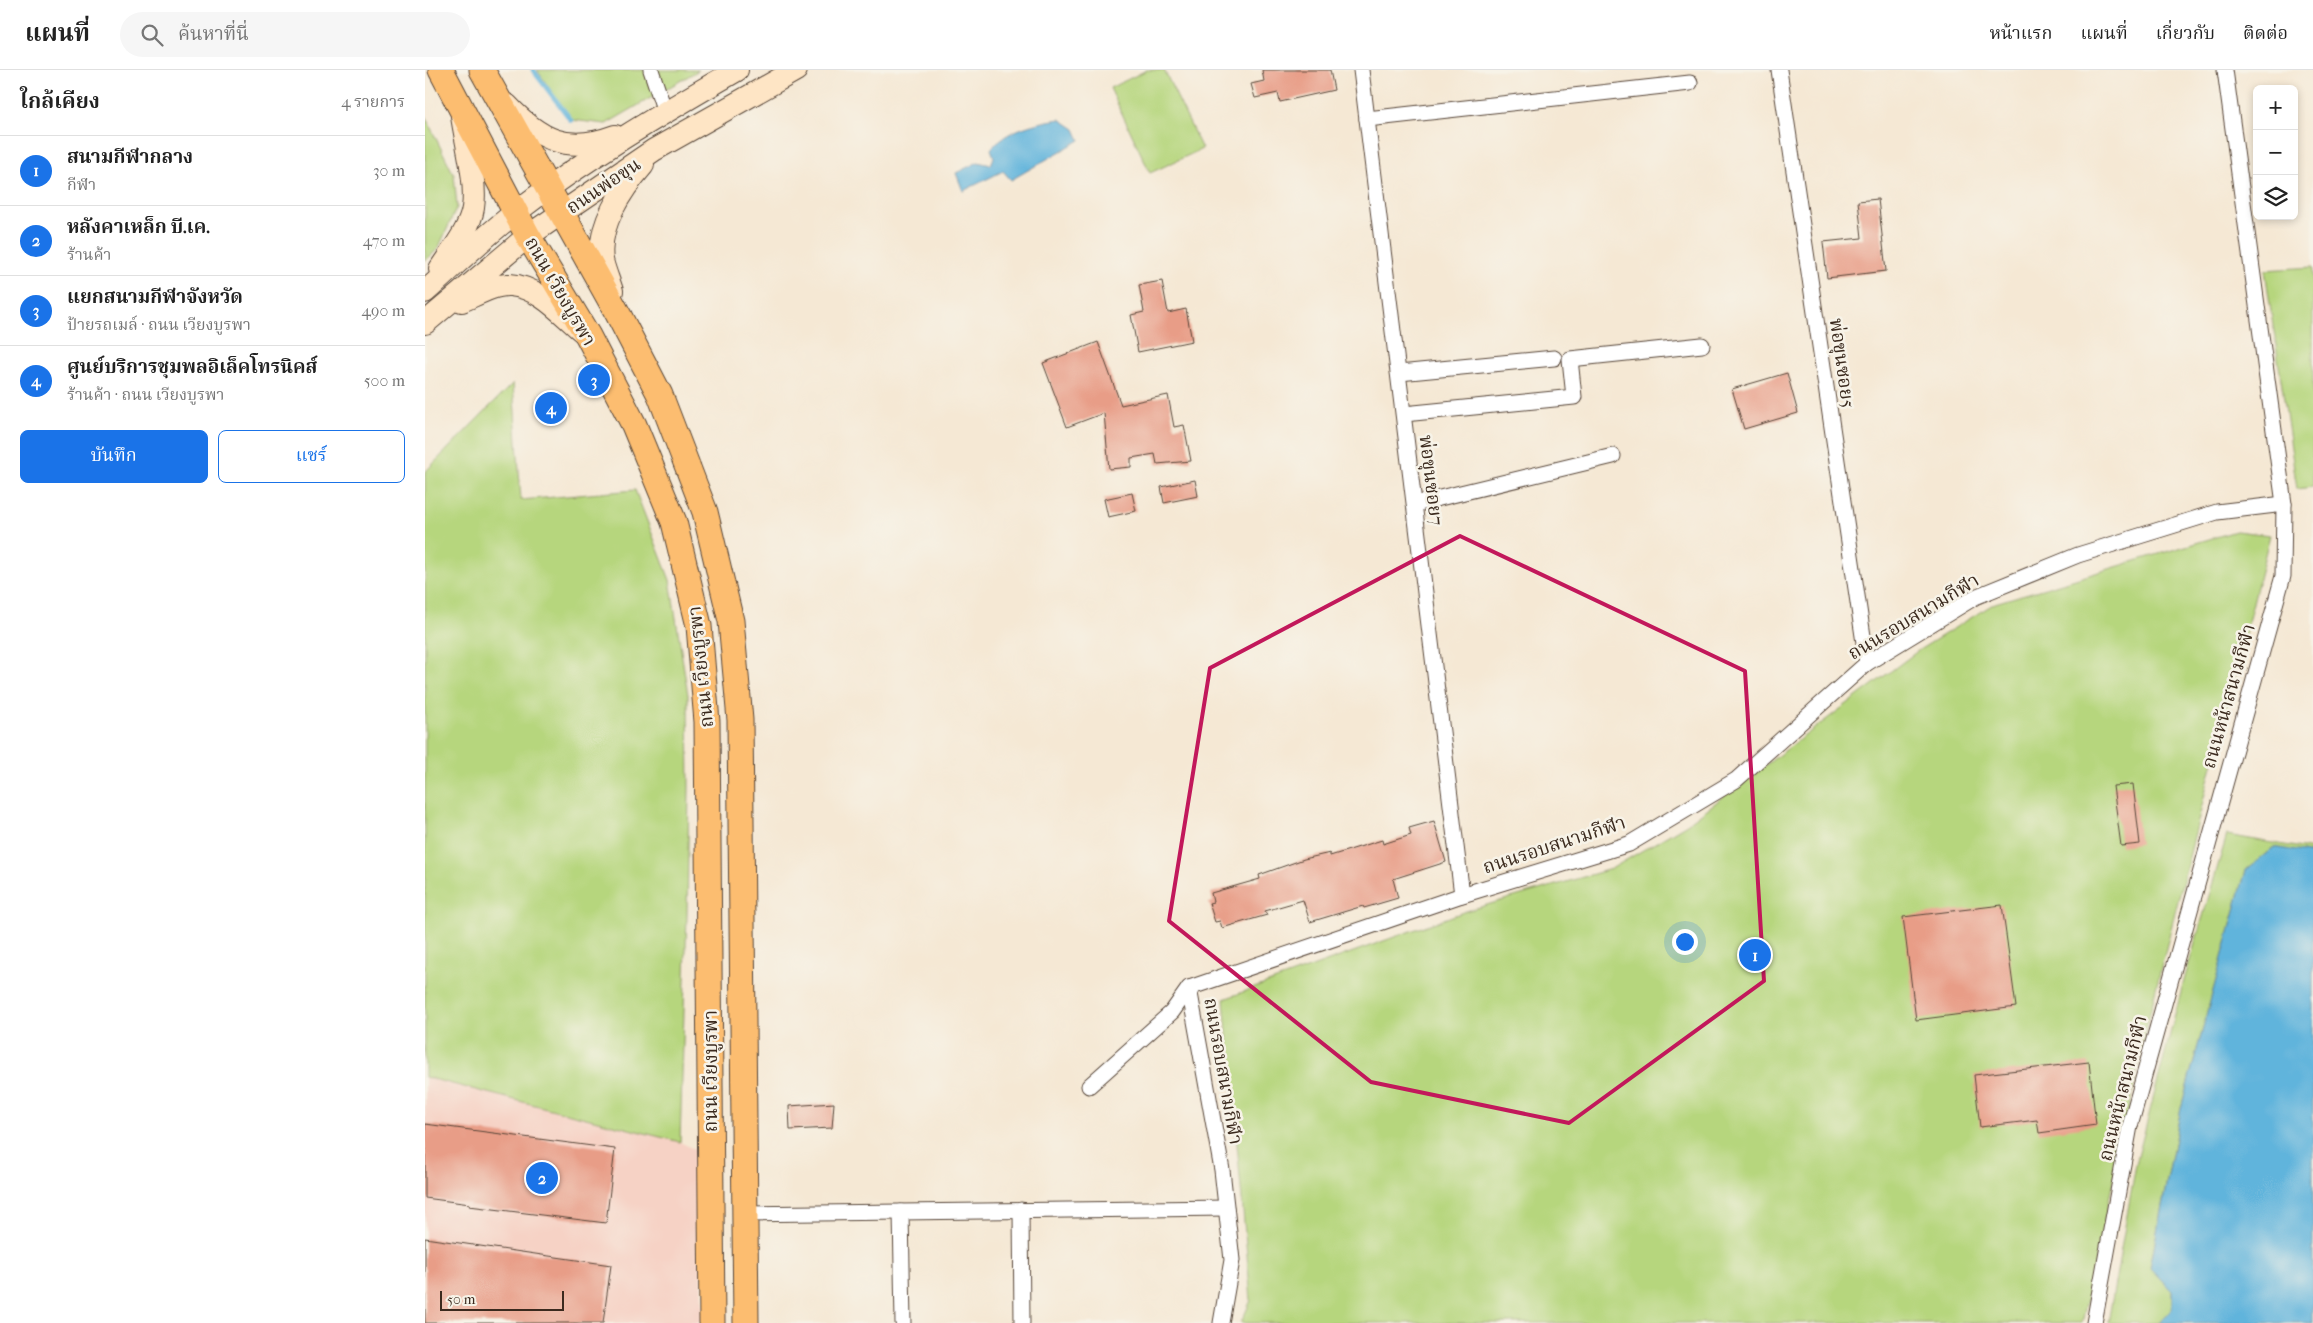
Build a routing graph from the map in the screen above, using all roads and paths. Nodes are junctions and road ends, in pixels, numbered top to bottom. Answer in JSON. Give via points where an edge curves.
{"nodes":[{"id":1,"x":441,"y":70,"type":"edge"},
{"id":2,"x":482,"y":70,"type":"edge"},
{"id":3,"x":651,"y":70,"type":"edge"},
{"id":4,"x":737,"y":70,"type":"edge"},
{"id":5,"x":796,"y":70,"type":"edge"},
{"id":6,"x":1361,"y":70,"type":"edge"},
{"id":7,"x":1779,"y":70,"type":"edge"},
{"id":8,"x":2225,"y":70,"type":"edge"},
{"id":9,"x":1690,"y":83,"type":"dead end"},
{"id":10,"x":494,"y":92,"type":"junction"},
{"id":11,"x":461,"y":108,"type":"junction"},
{"id":12,"x":665,"y":112,"type":"junction"},
{"id":13,"x":1367,"y":120,"type":"junction"},
{"id":14,"x":635,"y":129,"type":"junction"},
{"id":15,"x":654,"y":150,"type":"junction"},
{"id":16,"x":548,"y":189,"type":"junction"},
{"id":17,"x":516,"y":212,"type":"junction"},
{"id":18,"x":561,"y":214,"type":"junction"},
{"id":19,"x":528,"y":236,"type":"junction"},
{"id":20,"x":426,"y":291,"type":"edge"},
{"id":21,"x":618,"y":314,"type":"junction"},
{"id":22,"x":432,"y":317,"type":"edge"},
{"id":23,"x":588,"y":336,"type":"junction"},
{"id":24,"x":1702,"y":345,"type":"dead end"},
{"id":25,"x":1554,"y":358,"type":"dead end"},
{"id":26,"x":1399,"y":373,"type":"junction"},
{"id":27,"x":1403,"y":414,"type":"junction"},
{"id":28,"x":1613,"y":456,"type":"dead end"},
{"id":29,"x":1415,"y":504,"type":"junction"},
{"id":30,"x":2284,"y":504,"type":"junction"},
{"id":31,"x":1867,"y":662,"type":"junction"},
{"id":32,"x":1463,"y":895,"type":"junction"},
{"id":33,"x":1189,"y":988,"type":"junction"},
{"id":34,"x":1089,"y":1086,"type":"dead end"},
{"id":35,"x":1226,"y":1208,"type":"junction"},
{"id":36,"x":1021,"y":1210,"type":"junction"},
{"id":37,"x":901,"y":1212,"type":"junction"},
{"id":38,"x":745,"y":1214,"type":"junction"},
{"id":39,"x":712,"y":1316,"type":"edge"},
{"id":40,"x":746,"y":1316,"type":"edge"},
{"id":41,"x":903,"y":1323,"type":"edge"},
{"id":42,"x":1022,"y":1323,"type":"edge"},
{"id":43,"x":1221,"y":1323,"type":"edge"},
{"id":44,"x":2094,"y":1323,"type":"edge"}],
"edges":[{"from":1,"to":11,"type":"main road","name":"ถนน เวียงบูรพา"},
{"from":2,"to":10,"type":"main road","name":"ถนน เวียงบูรพา"},
{"from":3,"to":12,"type":"street"},
{"from":4,"to":12,"type":"main road","name":"ถนนพ่อขุน"},
{"from":5,"to":15,"type":"main road","name":"ถนนพ่อขุน"},
{"from":6,"to":13,"type":"street","name":"พ่อขุนซอย7"},
{"from":7,"to":31,"type":"street","name":"พ่อขุนซอย5"},
{"from":8,"to":30,"type":"street","name":"ถนนหน้าสนามกีฬา"},
{"from":9,"to":13,"type":"street"},
{"from":10,"to":14,"type":"main road","via":[[527,126],[547,138],[572,144],[599,142]]},
{"from":10,"to":16,"type":"main road","name":"ถนน เวียงบูรพา"},
{"from":11,"to":17,"type":"main road","name":"ถนน เวียงบูรพา"},
{"from":11,"to":20,"type":"main road","via":[[474,193],[473,209],[459,239]]},
{"from":12,"to":14,"type":"main road","name":"ถนนพ่อขุน"},
{"from":13,"to":26,"type":"street","name":"พ่อขุนซอย7"},
{"from":14,"to":16,"type":"main road","name":"ถนนพ่อขุน"},
{"from":15,"to":18,"type":"main road","name":"ถนนพ่อขุน"},
{"from":15,"to":21,"type":"main road","via":[[630,180],[604,231],[602,259]]},
{"from":16,"to":17,"type":"main road","name":"ถนนพ่อขุน"},
{"from":16,"to":18,"type":"main road","name":"ถนน เวียงบูรพา"},
{"from":17,"to":19,"type":"main road","name":"ถนน เวียงบูรพา"},
{"from":17,"to":20,"type":"main road","name":"ถนนพ่อขุน"},
{"from":18,"to":19,"type":"main road","name":"ถนนพ่อขุน"},
{"from":18,"to":21,"type":"main road","name":"ถนน เวียงบูรพา"},
{"from":19,"to":22,"type":"main road","name":"ถนนพ่อขุน"},
{"from":19,"to":23,"type":"main road","name":"ถนน เวียงบูรพา"},
{"from":21,"to":38,"type":"main road","name":"ถนน เวียงบูรพา","via":[[661,395],[705,512],[731,621],[740,720]]},
{"from":22,"to":23,"type":"main road","via":[[486,290],[509,285],[531,290]]},
{"from":23,"to":39,"type":"main road","name":"ถนน เวียงบูรพา","via":[[634,425],[674,522],[699,626],[707,722]]},
{"from":24,"to":27,"type":"street","via":[[1570,359],[1574,397]]},
{"from":25,"to":26,"type":"street"},
{"from":26,"to":27,"type":"street","name":"พ่อขุนซอย7"},
{"from":27,"to":29,"type":"street","name":"พ่อขุนซอย7"},
{"from":28,"to":29,"type":"street"},
{"from":29,"to":32,"type":"street","name":"พ่อขุนซอย7"},
{"from":30,"to":31,"type":"street","name":"ถนนรอบสนามกีฬา","via":[[2217,512],[2078,555],[1975,598]]},
{"from":30,"to":44,"type":"street","name":"ถนนหน้าสนามกีฬา","via":[[2283,576],[2130,1126]]},
{"from":31,"to":32,"type":"street","name":"ถนนรอบสนามกีฬา","via":[[1736,780],[1629,844]]},
{"from":32,"to":33,"type":"street","name":"ถนนรอบสนามกีฬา"},
{"from":33,"to":34,"type":"street","via":[[1172,1012]]},
{"from":33,"to":35,"type":"street","name":"ถนนรอบสนามกีฬา"},
{"from":35,"to":36,"type":"street"},
{"from":35,"to":43,"type":"street","name":"ถนนรอบสนามกีฬา","via":[[1232,1260]]},
{"from":36,"to":37,"type":"street"},
{"from":36,"to":42,"type":"street"},
{"from":37,"to":38,"type":"street"},
{"from":37,"to":41,"type":"street"},
{"from":38,"to":40,"type":"main road","name":"ถนน เวียงบูรพา"},
{"from":39,"to":40,"type":"main road"}]}
